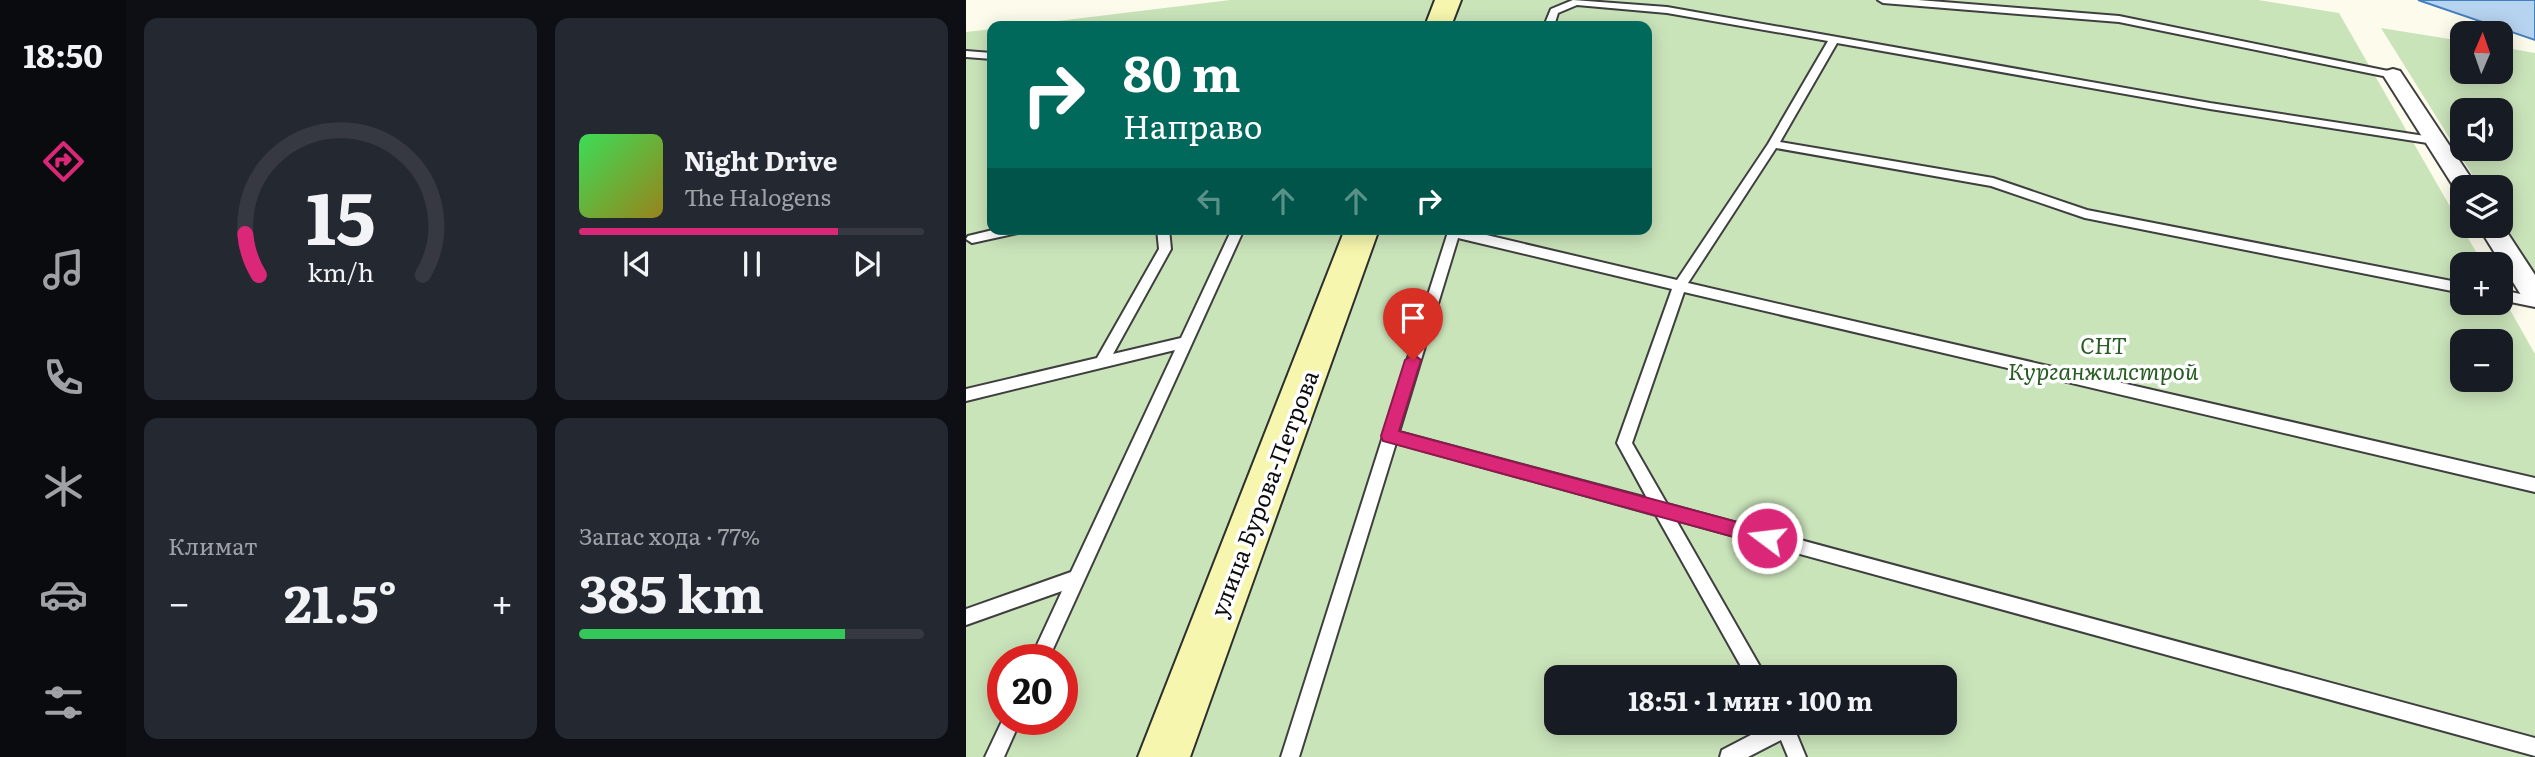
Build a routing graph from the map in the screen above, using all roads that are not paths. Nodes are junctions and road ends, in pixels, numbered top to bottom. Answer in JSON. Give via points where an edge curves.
{"nodes":[{"id":1,"x":1448,"y":0,"type":"edge"},
{"id":2,"x":1883,"y":0,"type":"edge"},
{"id":3,"x":1579,"y":1,"type":"edge"},
{"id":4,"x":1440,"y":21,"type":"edge"},
{"id":5,"x":1551,"y":21,"type":"edge"},
{"id":6,"x":1834,"y":40,"type":"junction"},
{"id":7,"x":966,"y":54,"type":"edge"},
{"id":8,"x":987,"y":56,"type":"edge"},
{"id":9,"x":2393,"y":75,"type":"joint"},
{"id":10,"x":2434,"y":140,"type":"junction"},
{"id":11,"x":1773,"y":144,"type":"junction"},
{"id":12,"x":2457,"y":175,"type":"edge"},
{"id":13,"x":990,"y":235,"type":"edge"},
{"id":14,"x":1164,"y":235,"type":"edge"},
{"id":15,"x":1235,"y":235,"type":"edge"},
{"id":16,"x":1360,"y":235,"type":"edge"},
{"id":17,"x":1453,"y":235,"type":"edge"},
{"id":18,"x":1470,"y":235,"type":"edge"},
{"id":19,"x":2498,"y":238,"type":"edge"},
{"id":20,"x":972,"y":239,"type":"dead end"},
{"id":21,"x":2450,"y":286,"type":"edge"},
{"id":22,"x":1679,"y":287,"type":"junction"},
{"id":23,"x":2535,"y":296,"type":"edge"},
{"id":24,"x":2513,"y":297,"type":"edge"},
{"id":25,"x":2535,"y":302,"type":"edge"},
{"id":26,"x":1185,"y":342,"type":"junction"},
{"id":27,"x":1102,"y":362,"type":"junction"},
{"id":28,"x":966,"y":395,"type":"edge"},
{"id":29,"x":1389,"y":436,"type":"junction"},
{"id":30,"x":2535,"y":485,"type":"edge"},
{"id":31,"x":1661,"y":509,"type":"junction"},
{"id":32,"x":1077,"y":578,"type":"junction"},
{"id":33,"x":966,"y":617,"type":"edge"},
{"id":34,"x":1046,"y":644,"type":"edge"},
{"id":35,"x":1750,"y":665,"type":"edge"},
{"id":36,"x":1004,"y":735,"type":"edge"},
{"id":37,"x":1767,"y":735,"type":"edge"},
{"id":38,"x":1788,"y":735,"type":"edge"},
{"id":39,"x":2535,"y":747,"type":"edge"},
{"id":40,"x":994,"y":757,"type":"edge"},
{"id":41,"x":1164,"y":757,"type":"edge"},
{"id":42,"x":1290,"y":757,"type":"edge"},
{"id":43,"x":1729,"y":757,"type":"edge"},
{"id":44,"x":1797,"y":757,"type":"edge"}],
"edges":[{"from":1,"to":4,"type":"main road"},
{"from":2,"to":9,"type":"lane","via":[[2119,19]]},
{"from":3,"to":5,"type":"lane","via":[[1554,11]]},
{"from":3,"to":6,"type":"lane","via":[[1667,10]]},
{"from":6,"to":10,"type":"lane"},
{"from":6,"to":11,"type":"lane"},
{"from":7,"to":8,"type":"lane"},
{"from":9,"to":10,"type":"street"},
{"from":10,"to":12,"type":"street"},
{"from":11,"to":21,"type":"lane","via":[[1993,182],[2085,214]]},
{"from":11,"to":22,"type":"lane"},
{"from":13,"to":20,"type":"lane"},
{"from":14,"to":27,"type":"lane","via":[[1165,249]]},
{"from":15,"to":26,"type":"lane"},
{"from":16,"to":41,"type":"main road","name":"улица Бурова-Петрова"},
{"from":17,"to":29,"type":"lane"},
{"from":18,"to":22,"type":"lane"},
{"from":19,"to":23,"type":"street"},
{"from":22,"to":30,"type":"lane"},
{"from":22,"to":31,"type":"lane","via":[[1624,443]]},
{"from":24,"to":25,"type":"lane"},
{"from":26,"to":27,"type":"lane"},
{"from":26,"to":32,"type":"lane"},
{"from":27,"to":28,"type":"lane"},
{"from":29,"to":31,"type":"lane"},
{"from":29,"to":42,"type":"lane"},
{"from":31,"to":35,"type":"lane"},
{"from":31,"to":39,"type":"lane"},
{"from":32,"to":33,"type":"lane"},
{"from":32,"to":34,"type":"lane"},
{"from":36,"to":40,"type":"lane"},
{"from":37,"to":43,"type":"lane"},
{"from":38,"to":44,"type":"lane"}]}
